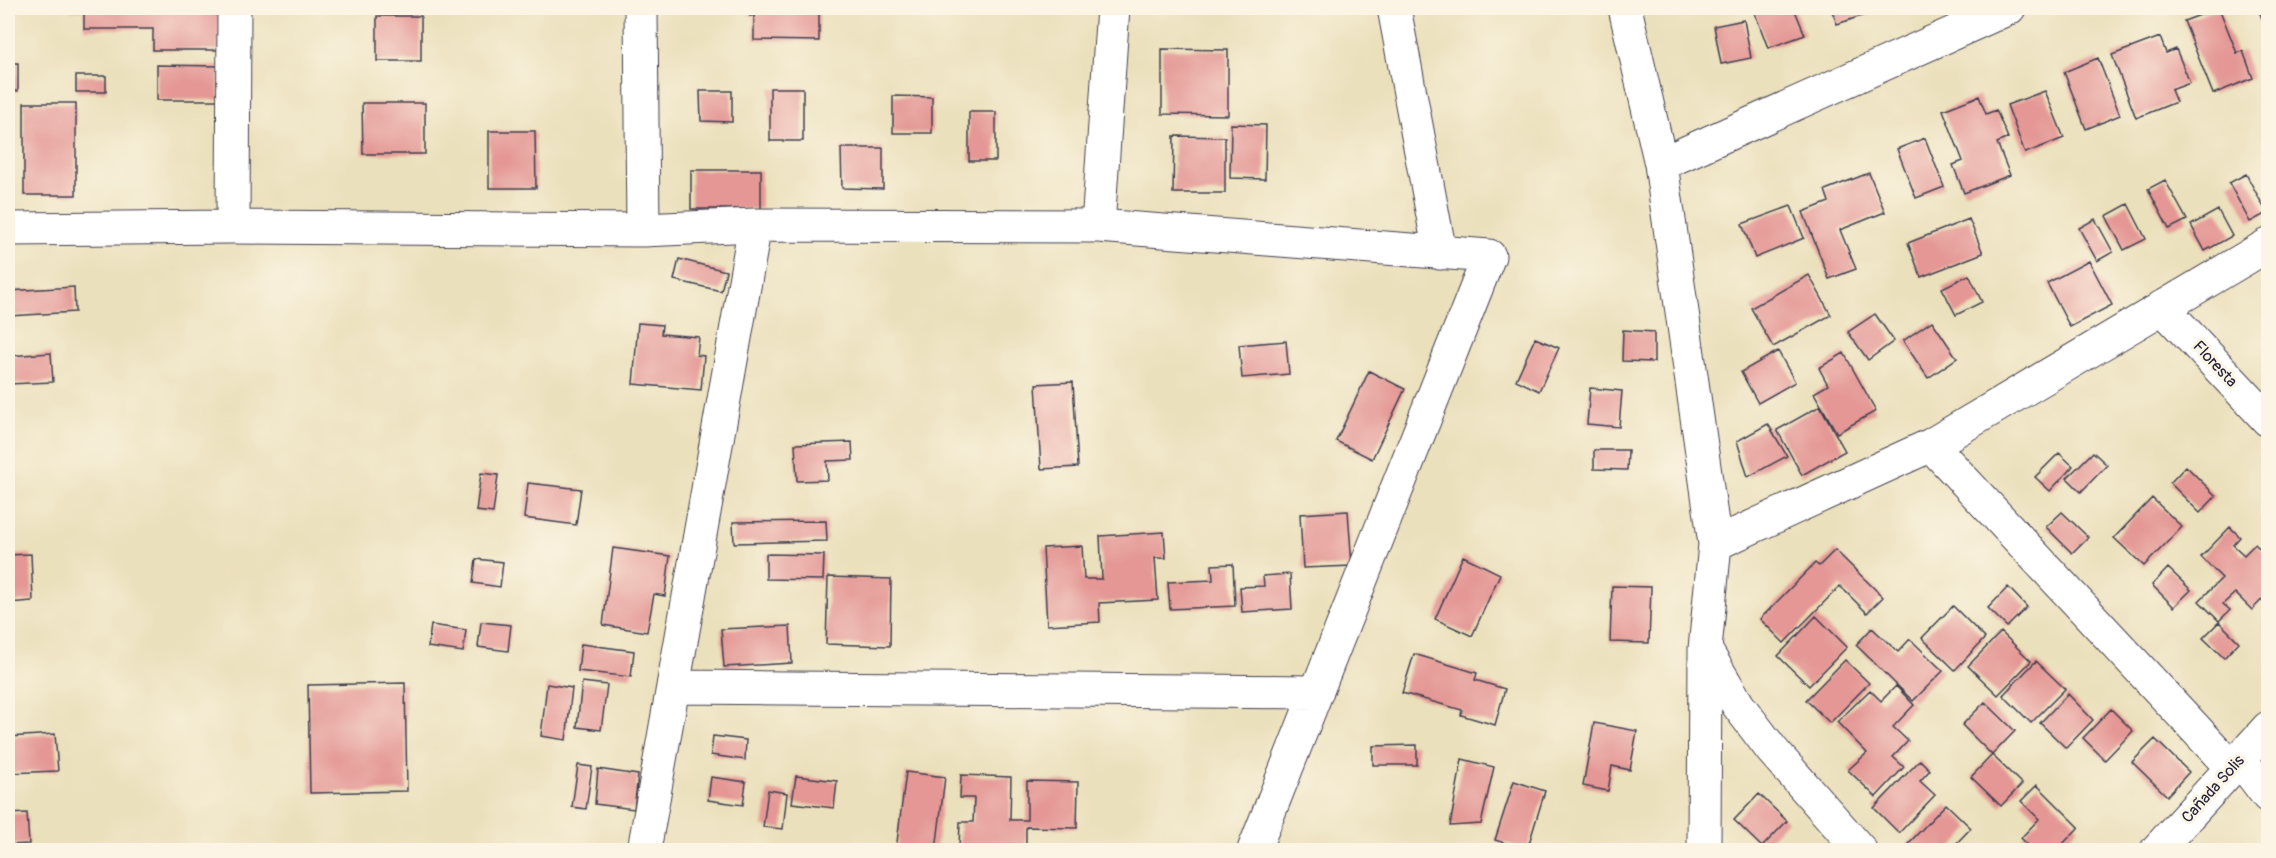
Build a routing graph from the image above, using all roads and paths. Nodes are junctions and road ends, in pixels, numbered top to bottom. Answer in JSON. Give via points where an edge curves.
{"nodes":[{"id":1,"x":234,"y":8,"type":"edge"},
{"id":2,"x":641,"y":8,"type":"edge"},
{"id":3,"x":1113,"y":8,"type":"edge"},
{"id":4,"x":1394,"y":8,"type":"edge"},
{"id":5,"x":1625,"y":8,"type":"edge"},
{"id":6,"x":2008,"y":8,"type":"edge"},
{"id":7,"x":1661,"y":164,"type":"junction"},
{"id":8,"x":755,"y":225,"type":"junction"},
{"id":9,"x":1098,"y":226,"type":"junction"},
{"id":10,"x":233,"y":227,"type":"junction"},
{"id":11,"x":8,"y":229,"type":"edge"},
{"id":12,"x":643,"y":230,"type":"junction"},
{"id":13,"x":2268,"y":244,"type":"edge"},
{"id":14,"x":1440,"y":253,"type":"junction"},
{"id":15,"x":2162,"y":308,"type":"junction"},
{"id":16,"x":2268,"y":420,"type":"edge"},
{"id":17,"x":1931,"y":445,"type":"junction"},
{"id":18,"x":1715,"y":544,"type":"junction"},
{"id":19,"x":1705,"y":649,"type":"junction"},
{"id":20,"x":674,"y":687,"type":"junction"},
{"id":21,"x":1316,"y":692,"type":"junction"},
{"id":22,"x":2268,"y":728,"type":"edge"},
{"id":23,"x":2236,"y":764,"type":"junction"},
{"id":24,"x":2268,"y":796,"type":"edge"},
{"id":25,"x":644,"y":850,"type":"edge"},
{"id":26,"x":1254,"y":850,"type":"edge"},
{"id":27,"x":1704,"y":850,"type":"edge"},
{"id":28,"x":1860,"y":850,"type":"edge"},
{"id":29,"x":2157,"y":850,"type":"edge"}],
"edges":[{"from":1,"to":10,"type":"street"},
{"from":2,"to":12,"type":"street"},
{"from":3,"to":9,"type":"street"},
{"from":4,"to":14,"type":"street"},
{"from":5,"to":7,"type":"street"},
{"from":6,"to":7,"type":"street"},
{"from":7,"to":18,"type":"street"},
{"from":8,"to":9,"type":"street"},
{"from":8,"to":12,"type":"street"},
{"from":8,"to":20,"type":"street"},
{"from":9,"to":14,"type":"street"},
{"from":10,"to":11,"type":"street"},
{"from":10,"to":12,"type":"street"},
{"from":13,"to":15,"type":"street"},
{"from":14,"to":21,"type":"street","via":[[1488,256]]},
{"from":15,"to":16,"type":"street","name":"Floresta"},
{"from":15,"to":17,"type":"street"},
{"from":17,"to":18,"type":"street"},
{"from":17,"to":23,"type":"street"},
{"from":18,"to":19,"type":"street"},
{"from":19,"to":27,"type":"street"},
{"from":19,"to":28,"type":"street","via":[[1738,705],[1772,750]]},
{"from":20,"to":21,"type":"street"},
{"from":20,"to":25,"type":"street"},
{"from":21,"to":26,"type":"street"},
{"from":22,"to":23,"type":"street","name":"Cañada Solis"},
{"from":23,"to":24,"type":"street"},
{"from":23,"to":29,"type":"street","name":"Cañada Solis"}]}
